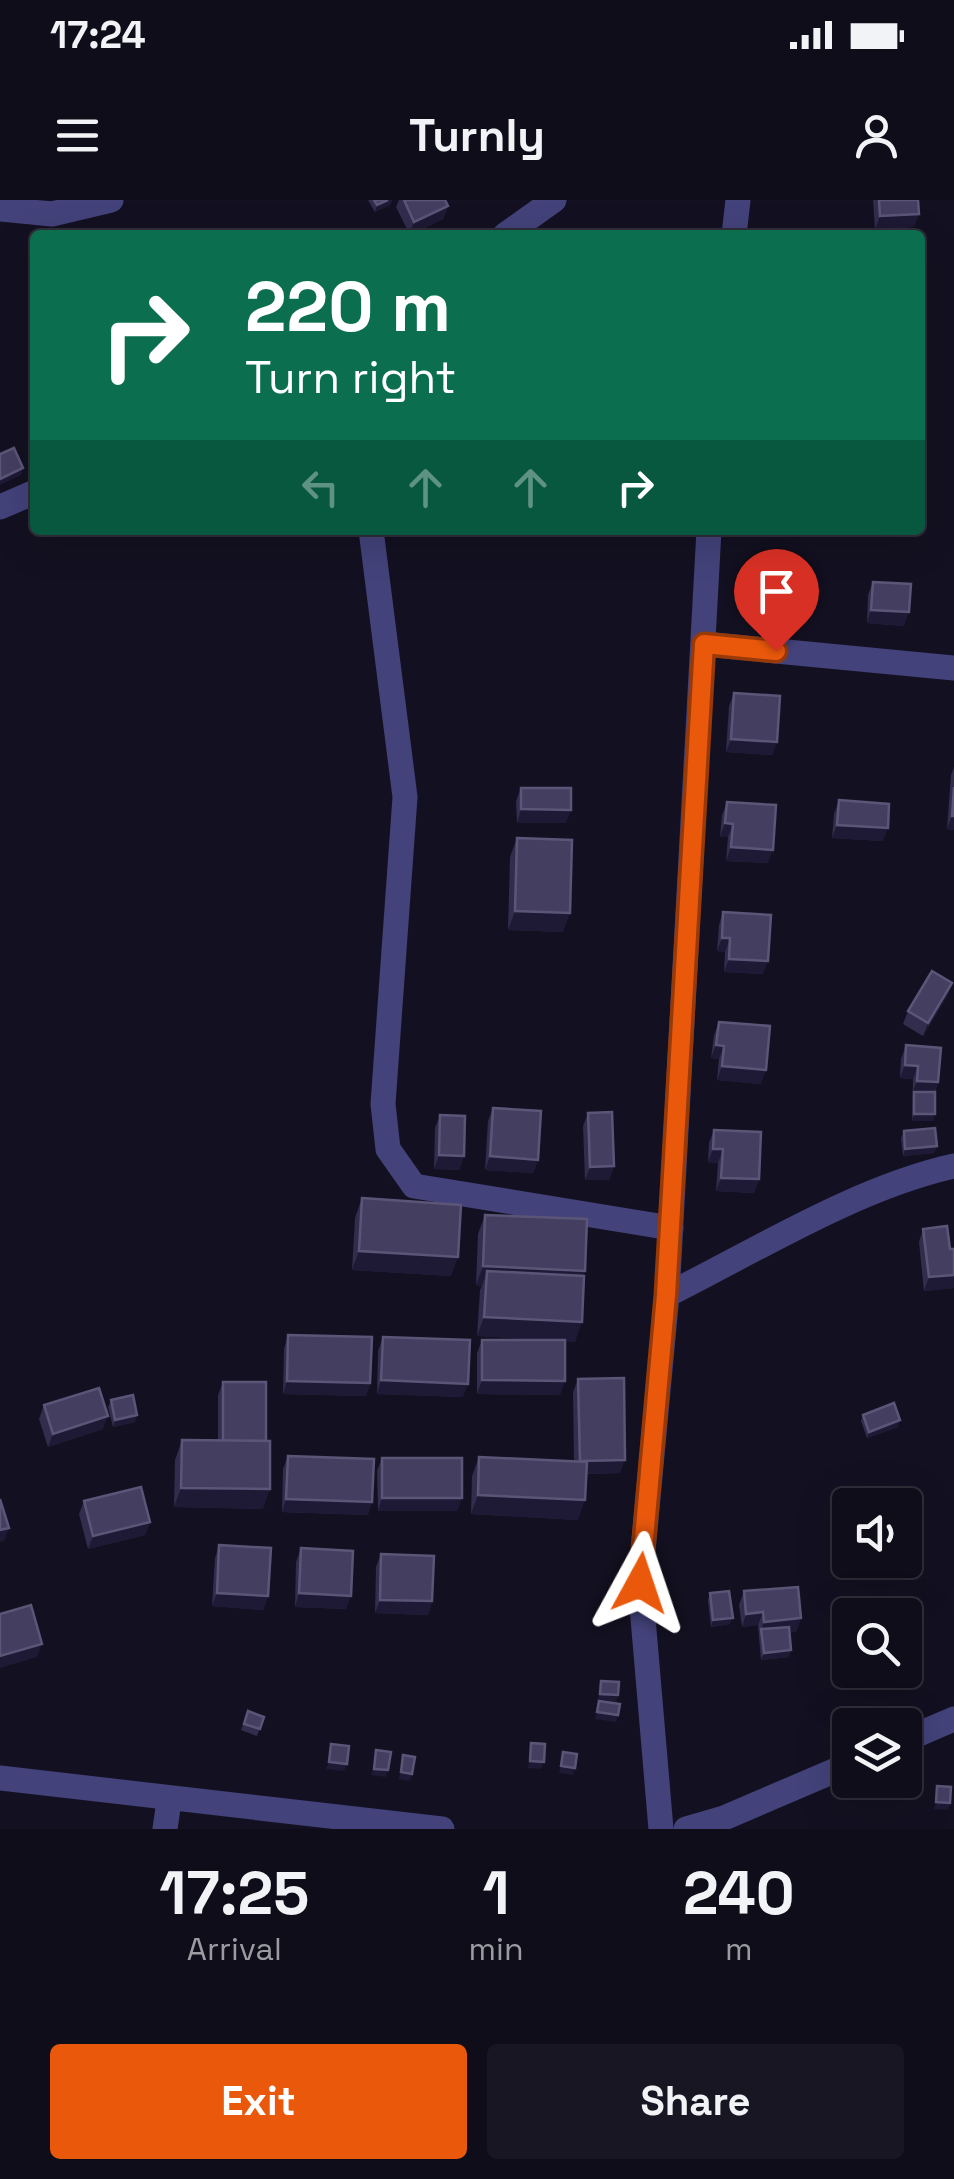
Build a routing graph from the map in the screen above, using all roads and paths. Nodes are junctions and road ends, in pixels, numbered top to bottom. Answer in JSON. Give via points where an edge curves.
{"nodes":[{"id":1,"x":110,"y":200,"type":"edge"},
{"id":2,"x":554,"y":200,"type":"edge"},
{"id":3,"x":738,"y":200,"type":"edge"},
{"id":4,"x":0,"y":209,"type":"edge"},
{"id":5,"x":512,"y":230,"type":"edge"},
{"id":6,"x":735,"y":230,"type":"edge"},
{"id":7,"x":30,"y":494,"type":"edge"},
{"id":8,"x":0,"y":507,"type":"edge"},
{"id":9,"x":372,"y":535,"type":"edge"},
{"id":10,"x":710,"y":535,"type":"edge"},
{"id":11,"x":704,"y":644,"type":"junction"},
{"id":12,"x":954,"y":668,"type":"edge"},
{"id":13,"x":954,"y":1166,"type":"edge"},
{"id":14,"x":671,"y":1228,"type":"junction"},
{"id":15,"x":666,"y":1295,"type":"junction"},
{"id":16,"x":954,"y":1719,"type":"edge"},
{"id":17,"x":922,"y":1733,"type":"edge"},
{"id":18,"x":832,"y":1773,"type":"edge"},
{"id":19,"x":0,"y":1778,"type":"edge"},
{"id":20,"x":169,"y":1801,"type":"junction"},
{"id":21,"x":726,"y":1824,"type":"edge"},
{"id":22,"x":166,"y":1829,"type":"edge"},
{"id":23,"x":442,"y":1829,"type":"edge"},
{"id":24,"x":661,"y":1829,"type":"edge"},
{"id":25,"x":686,"y":1829,"type":"edge"}],
"edges":[{"from":1,"to":4,"type":"street","via":[[52,214]]},
{"from":2,"to":5,"type":"street"},
{"from":3,"to":6,"type":"street"},
{"from":7,"to":8,"type":"street"},
{"from":9,"to":14,"type":"street","via":[[405,797],[383,1104],[388,1149],[414,1186]]},
{"from":10,"to":11,"type":"street"},
{"from":11,"to":12,"type":"street"},
{"from":11,"to":14,"type":"street"},
{"from":13,"to":15,"type":"street","via":[[873,1192]]},
{"from":14,"to":15,"type":"street"},
{"from":15,"to":24,"type":"street","via":[[640,1604]]},
{"from":16,"to":17,"type":"street"},
{"from":18,"to":21,"type":"street"},
{"from":19,"to":20,"type":"street"},
{"from":20,"to":22,"type":"street"},
{"from":20,"to":23,"type":"street"},
{"from":21,"to":25,"type":"street"}]}
